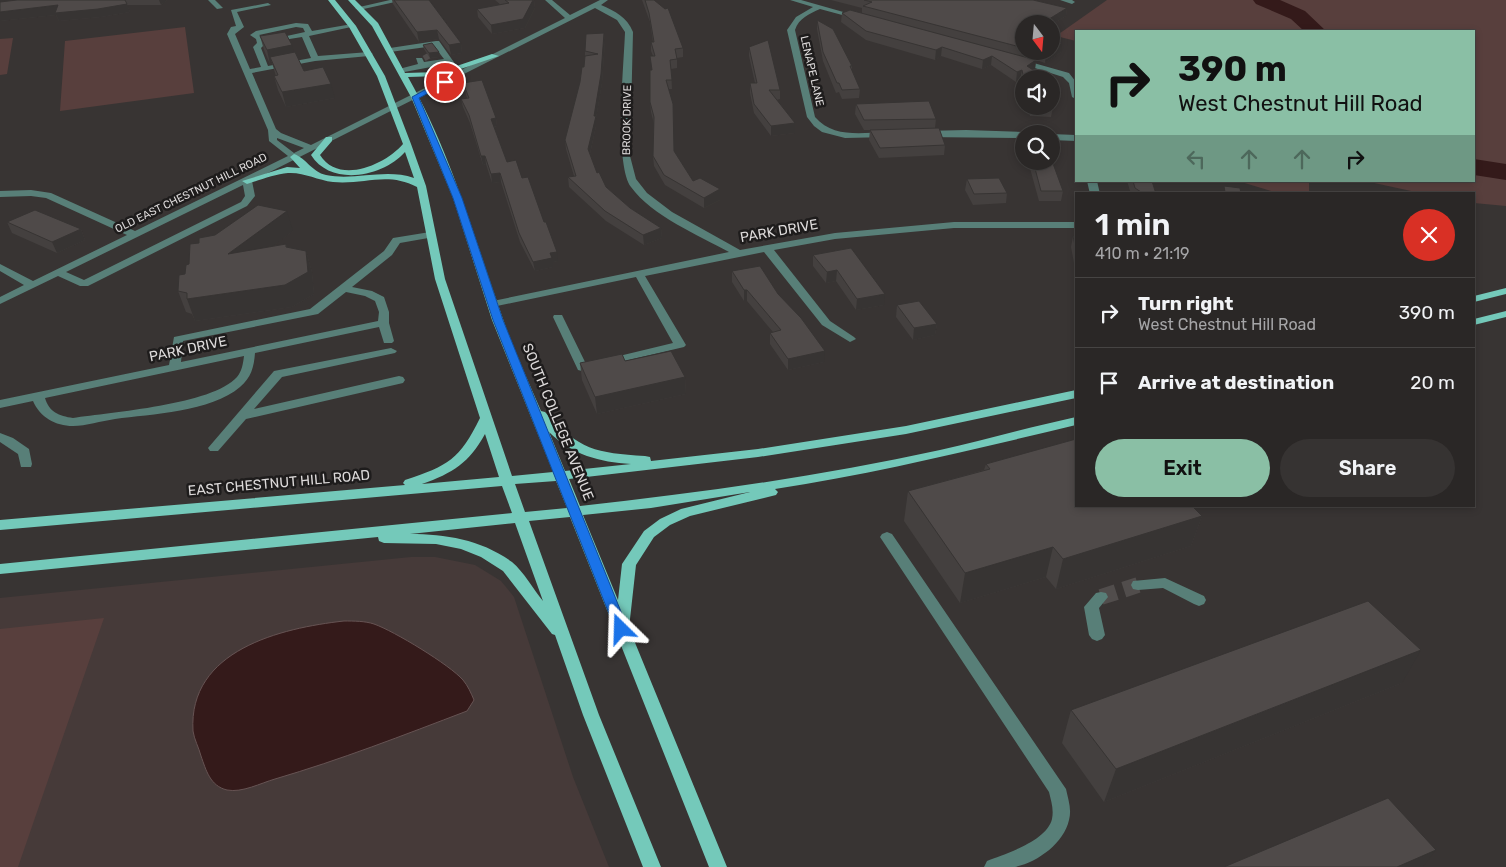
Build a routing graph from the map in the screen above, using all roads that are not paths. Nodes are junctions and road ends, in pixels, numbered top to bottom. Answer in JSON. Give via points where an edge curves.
{"nodes":[{"id":1,"x":212,"y":0,"type":"edge"},
{"id":2,"x":331,"y":0,"type":"edge"},
{"id":3,"x":351,"y":0,"type":"edge"},
{"id":4,"x":401,"y":0,"type":"edge"},
{"id":5,"x":548,"y":0,"type":"edge"},
{"id":6,"x":604,"y":0,"type":"edge"},
{"id":7,"x":793,"y":0,"type":"edge"},
{"id":8,"x":1064,"y":0,"type":"edge"},
{"id":9,"x":1072,"y":2,"type":"dead end"},
{"id":10,"x":268,"y":5,"type":"dead end"},
{"id":11,"x":595,"y":5,"type":"junction"},
{"id":12,"x":819,"y":7,"type":"junction"},
{"id":13,"x":219,"y":8,"type":"dead end"},
{"id":14,"x":359,"y":8,"type":"junction"},
{"id":15,"x":569,"y":18,"type":"junction"},
{"id":16,"x":867,"y":20,"type":"edge"},
{"id":17,"x":352,"y":26,"type":"junction"},
{"id":18,"x":240,"y":27,"type":"junction"},
{"id":19,"x":319,"y":32,"type":"junction"},
{"id":20,"x":308,"y":34,"type":"junction"},
{"id":21,"x":232,"y":37,"type":"junction"},
{"id":22,"x":253,"y":39,"type":"junction"},
{"id":23,"x":277,"y":39,"type":"edge"},
{"id":24,"x":420,"y":45,"type":"junction"},
{"id":25,"x":412,"y":47,"type":"junction"},
{"id":26,"x":390,"y":50,"type":"junction"},
{"id":27,"x":369,"y":54,"type":"junction"},
{"id":28,"x":495,"y":56,"type":"junction"},
{"id":29,"x":1010,"y":58,"type":"edge"},
{"id":30,"x":315,"y":59,"type":"junction"},
{"id":31,"x":429,"y":59,"type":"junction"},
{"id":32,"x":419,"y":60,"type":"junction"},
{"id":33,"x":448,"y":61,"type":"junction"},
{"id":34,"x":265,"y":68,"type":"junction"},
{"id":35,"x":455,"y":70,"type":"junction"},
{"id":36,"x":247,"y":72,"type":"junction"},
{"id":37,"x":403,"y":73,"type":"junction"},
{"id":38,"x":1075,"y":93,"type":"edge"},
{"id":39,"x":415,"y":97,"type":"junction"},
{"id":40,"x":393,"y":108,"type":"junction"},
{"id":41,"x":272,"y":130,"type":"junction"},
{"id":42,"x":898,"y":134,"type":"edge"},
{"id":43,"x":917,"y":134,"type":"edge"},
{"id":44,"x":1015,"y":135,"type":"edge"},
{"id":45,"x":1060,"y":137,"type":"edge"},
{"id":46,"x":1075,"y":138,"type":"edge"},
{"id":47,"x":329,"y":139,"type":"junction"},
{"id":48,"x":407,"y":144,"type":"junction"},
{"id":49,"x":312,"y":148,"type":"junction"},
{"id":50,"x":294,"y":157,"type":"junction"},
{"id":51,"x":308,"y":171,"type":"junction"},
{"id":52,"x":247,"y":181,"type":"junction"},
{"id":53,"x":421,"y":186,"type":"junction"},
{"id":54,"x":0,"y":194,"type":"edge"},
{"id":55,"x":1075,"y":225,"type":"edge"},
{"id":56,"x":135,"y":235,"type":"junction"},
{"id":57,"x":430,"y":235,"type":"junction"},
{"id":58,"x":767,"y":248,"type":"junction"},
{"id":59,"x":739,"y":253,"type":"junction"},
{"id":60,"x":0,"y":267,"type":"edge"},
{"id":61,"x":57,"y":272,"type":"junction"},
{"id":62,"x":639,"y":274,"type":"junction"},
{"id":63,"x":32,"y":284,"type":"junction"},
{"id":64,"x":344,"y":288,"type":"junction"},
{"id":65,"x":1506,"y":291,"type":"edge"},
{"id":66,"x":1475,"y":299,"type":"edge"},
{"id":67,"x":0,"y":300,"type":"edge"},
{"id":68,"x":492,"y":304,"type":"junction"},
{"id":69,"x":1506,"y":314,"type":"edge"},
{"id":70,"x":558,"y":317,"type":"dead end"},
{"id":71,"x":1475,"y":322,"type":"edge"},
{"id":72,"x":383,"y":323,"type":"junction"},
{"id":73,"x":850,"y":339,"type":"dead end"},
{"id":74,"x":250,"y":351,"type":"junction"},
{"id":75,"x":175,"y":367,"type":"junction"},
{"id":76,"x":399,"y":380,"type":"dead end"},
{"id":77,"x":1075,"y":394,"type":"edge"},
{"id":78,"x":38,"y":396,"type":"junction"},
{"id":79,"x":0,"y":404,"type":"edge"},
{"id":80,"x":533,"y":405,"type":"junction"},
{"id":81,"x":242,"y":416,"type":"junction"},
{"id":82,"x":486,"y":419,"type":"junction"},
{"id":83,"x":1075,"y":421,"type":"edge"},
{"id":84,"x":0,"y":438,"type":"edge"},
{"id":85,"x":214,"y":448,"type":"dead end"},
{"id":86,"x":688,"y":462,"type":"junction"},
{"id":87,"x":26,"y":464,"type":"dead end"},
{"id":88,"x":835,"y":475,"type":"junction"},
{"id":89,"x":561,"y":476,"type":"junction"},
{"id":90,"x":507,"y":480,"type":"junction"},
{"id":91,"x":389,"y":490,"type":"junction"},
{"id":92,"x":575,"y":512,"type":"junction"},
{"id":93,"x":521,"y":517,"type":"junction"},
{"id":94,"x":0,"y":525,"type":"edge"},
{"id":95,"x":887,"y":536,"type":"dead end"},
{"id":96,"x":327,"y":537,"type":"junction"},
{"id":97,"x":0,"y":569,"type":"edge"},
{"id":98,"x":1138,"y":585,"type":"tunnel mouth"},
{"id":99,"x":1102,"y":597,"type":"dead end"},
{"id":100,"x":1199,"y":600,"type":"dead end"},
{"id":101,"x":621,"y":629,"type":"junction"},
{"id":102,"x":1097,"y":635,"type":"dead end"},
{"id":103,"x":563,"y":638,"type":"junction"},
{"id":104,"x":652,"y":867,"type":"edge"},
{"id":105,"x":718,"y":867,"type":"edge"},
{"id":106,"x":993,"y":867,"type":"edge"}],
"edges":[{"from":1,"to":13,"type":"street"},
{"from":2,"to":17,"type":"main road"},
{"from":3,"to":14,"type":"main road","name":"SOUTH COLLEGE AVENUE"},
{"from":4,"to":14,"type":"street"},
{"from":5,"to":15,"type":"street"},
{"from":6,"to":11,"type":"street","name":"OLD EAST CHESTNUT HILL ROAD"},
{"from":7,"to":12,"type":"street"},
{"from":8,"to":9,"type":"street"},
{"from":10,"to":18,"type":"street","via":[[232,11]]},
{"from":11,"to":15,"type":"street","name":"OLD EAST CHESTNUT HILL ROAD"},
{"from":11,"to":59,"type":"street","name":"BROOK DRIVE","via":[[618,17],[629,32],[626,156],[634,185],[660,208]]},
{"from":12,"to":16,"type":"street"},
{"from":12,"to":42,"type":"street","name":"LENAPE LANE","via":[[798,18],[791,30],[814,121],[838,134]]},
{"from":14,"to":26,"type":"main road","name":"SOUTH COLLEGE AVENUE","via":[[375,25]]},
{"from":15,"to":28,"type":"street","name":"OLD EAST CHESTNUT HILL ROAD"},
{"from":17,"to":19,"type":"street"},
{"from":17,"to":27,"type":"main road"},
{"from":18,"to":21,"type":"street","via":[[232,31]]},
{"from":18,"to":22,"type":"street"},
{"from":19,"to":20,"type":"street"},
{"from":19,"to":22,"type":"street","via":[[311,20]]},
{"from":20,"to":22,"type":"street","via":[[305,26],[296,25],[267,29]]},
{"from":20,"to":23,"type":"street"},
{"from":20,"to":30,"type":"street"},
{"from":21,"to":22,"type":"street"},
{"from":21,"to":36,"type":"street"},
{"from":22,"to":34,"type":"street"},
{"from":24,"to":25,"type":"street"},
{"from":24,"to":31,"type":"street"},
{"from":24,"to":33,"type":"street","via":[[436,43]]},
{"from":25,"to":26,"type":"street"},
{"from":25,"to":32,"type":"street"},
{"from":26,"to":37,"type":"main road","name":"SOUTH COLLEGE AVENUE"},
{"from":27,"to":30,"type":"street"},
{"from":27,"to":40,"type":"main road"},
{"from":28,"to":35,"type":"main road"},
{"from":28,"to":39,"type":"street","name":"OLD EAST CHESTNUT HILL ROAD"},
{"from":29,"to":38,"type":"street","via":[[1066,75],[1073,82]]},
{"from":30,"to":34,"type":"street"},
{"from":31,"to":32,"type":"street"},
{"from":31,"to":33,"type":"street"},
{"from":32,"to":37,"type":"street","via":[[416,68]]},
{"from":33,"to":35,"type":"street"},
{"from":34,"to":36,"type":"street"},
{"from":35,"to":37,"type":"main road","via":[[424,76]]},
{"from":36,"to":41,"type":"street"},
{"from":37,"to":39,"type":"main road","name":"SOUTH COLLEGE AVENUE"},
{"from":39,"to":40,"type":"street","name":"OLD EAST CHESTNUT HILL ROAD"},
{"from":39,"to":68,"type":"main road","name":"SOUTH COLLEGE AVENUE","via":[[458,198]]},
{"from":40,"to":47,"type":"street","name":"OLD EAST CHESTNUT HILL ROAD"},
{"from":40,"to":48,"type":"main road"},
{"from":41,"to":49,"type":"street"},
{"from":41,"to":50,"type":"street","via":[[273,141]]},
{"from":43,"to":44,"type":"street"},
{"from":45,"to":46,"type":"street"},
{"from":47,"to":48,"type":"main road","via":[[315,155],[318,162],[328,169],[340,171],[375,167],[394,158]]},
{"from":47,"to":49,"type":"street","name":"OLD EAST CHESTNUT HILL ROAD"},
{"from":48,"to":53,"type":"main road"},
{"from":49,"to":50,"type":"street","name":"OLD EAST CHESTNUT HILL ROAD"},
{"from":50,"to":51,"type":"main road"},
{"from":50,"to":52,"type":"street","name":"OLD EAST CHESTNUT HILL ROAD"},
{"from":51,"to":52,"type":"main road","via":[[288,170]]},
{"from":51,"to":53,"type":"main road","via":[[342,180],[399,176]]},
{"from":52,"to":56,"type":"street","name":"OLD EAST CHESTNUT HILL ROAD"},
{"from":52,"to":61,"type":"street","via":[[250,196],[244,204],[84,284]]},
{"from":53,"to":57,"type":"main road"},
{"from":54,"to":56,"type":"street","via":[[48,195]]},
{"from":55,"to":58,"type":"street","name":"PARK DRIVE","via":[[982,224],[893,229]]},
{"from":56,"to":61,"type":"street","name":"OLD EAST CHESTNUT HILL ROAD"},
{"from":57,"to":64,"type":"street","via":[[397,240],[388,253]]},
{"from":57,"to":82,"type":"main road","via":[[440,279]]},
{"from":58,"to":59,"type":"street","name":"PARK DRIVE"},
{"from":58,"to":73,"type":"street","via":[[826,324]]},
{"from":59,"to":62,"type":"street","name":"PARK DRIVE"},
{"from":60,"to":63,"type":"street"},
{"from":61,"to":63,"type":"street","name":"OLD EAST CHESTNUT HILL ROAD"},
{"from":62,"to":68,"type":"street","name":"PARK DRIVE"},
{"from":62,"to":70,"type":"street","via":[[680,345],[582,368]]},
{"from":63,"to":67,"type":"street","name":"OLD EAST CHESTNUT HILL ROAD"},
{"from":64,"to":72,"type":"street","via":[[368,293],[380,300]]},
{"from":64,"to":75,"type":"street","via":[[309,314],[178,339]]},
{"from":65,"to":66,"type":"main road"},
{"from":68,"to":80,"type":"main road","name":"SOUTH COLLEGE AVENUE"},
{"from":69,"to":71,"type":"main road"},
{"from":72,"to":74,"type":"street","name":"PARK DRIVE"},
{"from":72,"to":81,"type":"street","via":[[389,346],[278,374]]},
{"from":74,"to":75,"type":"street","name":"PARK DRIVE"},
{"from":74,"to":78,"type":"street","via":[[247,370],[232,388],[189,404],[73,422],[49,415],[41,408]]},
{"from":75,"to":78,"type":"street","name":"PARK DRIVE"},
{"from":76,"to":81,"type":"street"},
{"from":77,"to":86,"type":"main road","via":[[844,440]]},
{"from":78,"to":79,"type":"street","name":"PARK DRIVE"},
{"from":80,"to":86,"type":"main road","via":[[567,443],[601,458]]},
{"from":80,"to":89,"type":"main road","name":"SOUTH COLLEGE AVENUE"},
{"from":81,"to":85,"type":"street"},
{"from":82,"to":90,"type":"main road"},
{"from":82,"to":91,"type":"main road","via":[[468,454],[454,466]]},
{"from":83,"to":88,"type":"main road"},
{"from":84,"to":87,"type":"street","via":[[24,452]]},
{"from":86,"to":89,"type":"main road","name":"EAST CHESTNUT HILL ROAD"},
{"from":88,"to":92,"type":"main road"},
{"from":88,"to":101,"type":"main road","via":[[686,512],[665,522],[648,535],[628,564]]},
{"from":89,"to":90,"type":"main road","name":"EAST CHESTNUT HILL ROAD"},
{"from":89,"to":92,"type":"main road","name":"SOUTH COLLEGE AVENUE"},
{"from":90,"to":91,"type":"main road","name":"EAST CHESTNUT HILL ROAD"},
{"from":90,"to":93,"type":"main road"},
{"from":91,"to":94,"type":"main road","name":"EAST CHESTNUT HILL ROAD"},
{"from":92,"to":93,"type":"main road"},
{"from":92,"to":101,"type":"main road","name":"SOUTH COLLEGE AVENUE"},
{"from":93,"to":96,"type":"main road"},
{"from":93,"to":103,"type":"main road"},
{"from":95,"to":106,"type":"street","via":[[1057,789],[1062,802],[1062,818],[1057,832],[1043,845]]},
{"from":96,"to":97,"type":"main road"},
{"from":96,"to":103,"type":"main road","via":[[436,539],[486,553],[508,567]]},
{"from":98,"to":100,"type":"street","via":[[1166,583]]},
{"from":99,"to":102,"type":"street","via":[[1092,607]]},
{"from":101,"to":105,"type":"main road","name":"SOUTH COLLEGE AVENUE"},
{"from":103,"to":104,"type":"main road"}]}
